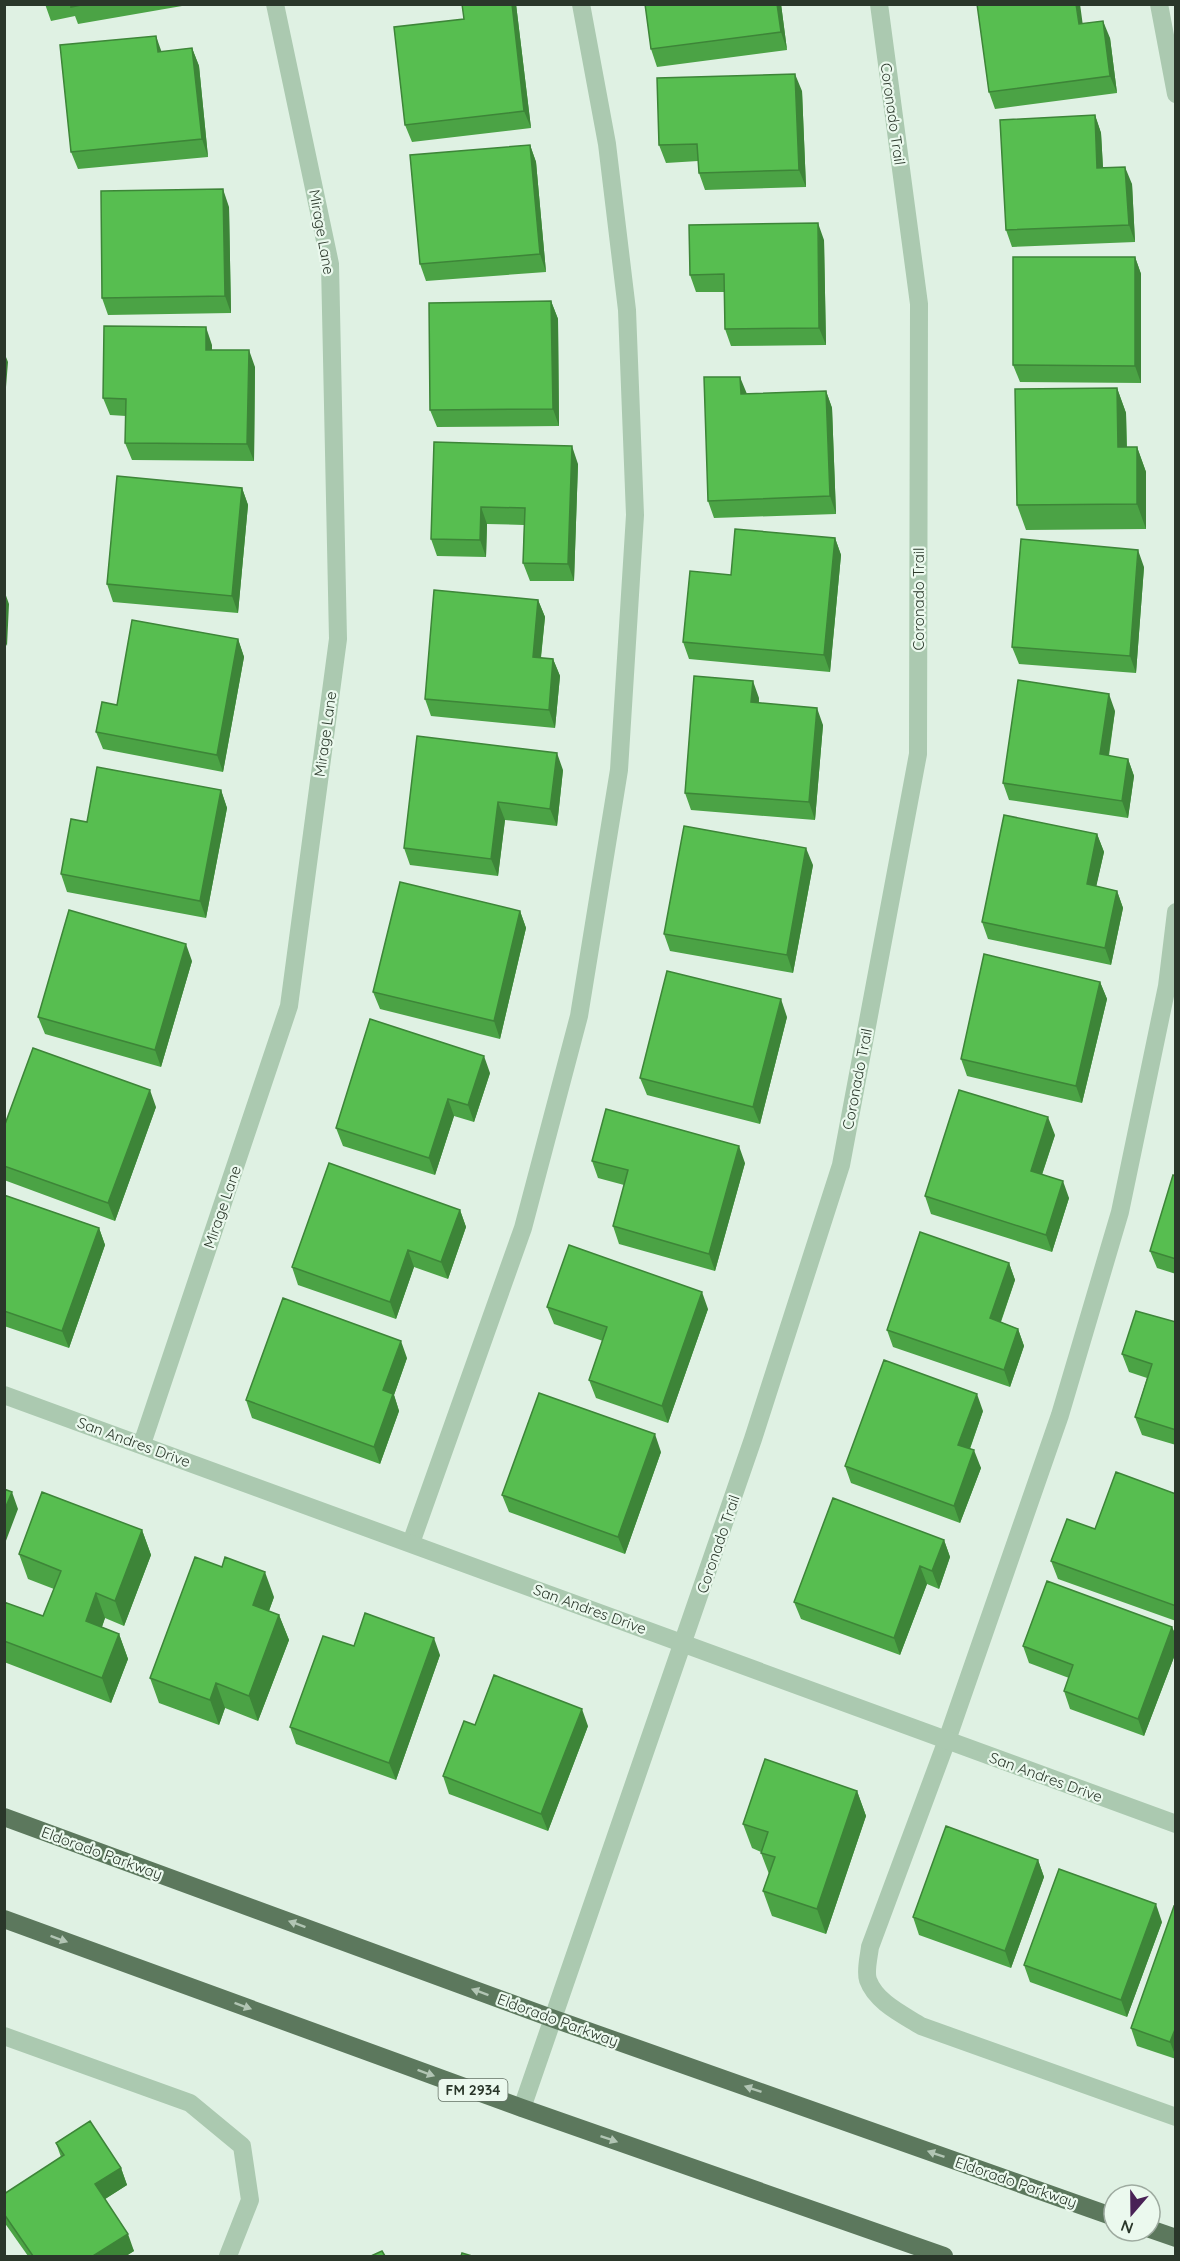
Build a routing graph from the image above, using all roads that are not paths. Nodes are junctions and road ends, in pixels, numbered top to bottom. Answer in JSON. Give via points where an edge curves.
{"nodes":[{"id":1,"x":275,"y":4,"type":"edge"},
{"id":2,"x":581,"y":4,"type":"edge"},
{"id":3,"x":879,"y":4,"type":"edge"},
{"id":4,"x":1160,"y":4,"type":"edge"},
{"id":5,"x":1176,"y":94,"type":"edge"},
{"id":6,"x":1176,"y":912,"type":"edge"},
{"id":7,"x":4,"y":1395,"type":"edge"},
{"id":8,"x":142,"y":1444,"type":"junction"},
{"id":9,"x":411,"y":1543,"type":"junction"},
{"id":10,"x":684,"y":1643,"type":"junction"},
{"id":11,"x":947,"y":1740,"type":"junction"},
{"id":12,"x":4,"y":1817,"type":"edge"},
{"id":13,"x":1176,"y":1824,"type":"edge"},
{"id":14,"x":4,"y":1919,"type":"edge"},
{"id":15,"x":554,"y":2019,"type":"junction"},
{"id":16,"x":4,"y":2036,"type":"edge"},
{"id":17,"x":522,"y":2108,"type":"junction"},
{"id":18,"x":1176,"y":2117,"type":"edge"},
{"id":19,"x":1102,"y":2213,"type":"edge"},
{"id":20,"x":228,"y":2256,"type":"edge"},
{"id":21,"x":944,"y":2256,"type":"edge"}],
"edges":[{"from":1,"to":8,"type":"street","name":"Mirage Lane","via":[[330,264],[338,639],[289,1006]]},
{"from":2,"to":9,"type":"street","via":[[607,144],[627,321],[636,515],[619,770],[579,1016],[526,1217]]},
{"from":3,"to":10,"type":"street","name":"Coronado Trail","via":[[919,304],[918,754],[841,1165]]},
{"from":4,"to":5,"type":"street"},
{"from":6,"to":11,"type":"street","via":[[1167,986],[1120,1212],[1060,1415]]},
{"from":7,"to":8,"type":"street","name":"San Andres Drive"},
{"from":8,"to":9,"type":"street","name":"San Andres Drive"},
{"from":9,"to":10,"type":"street","name":"San Andres Drive"},
{"from":10,"to":11,"type":"street","name":"San Andres Drive"},
{"from":10,"to":15,"type":"street","name":"Coronado Trail"},
{"from":11,"to":13,"type":"street","name":"San Andres Drive"},
{"from":11,"to":18,"type":"street","via":[[870,1947],[867,1979],[879,1997],[921,2026]]},
{"from":15,"to":12,"type":"main road","name":"Eldorado Parkway","one_way":true},
{"from":14,"to":17,"type":"main road","number":"FM 2934","one_way":true},
{"from":15,"to":17,"type":"street","name":"Coronado Trail"},
{"from":19,"to":15,"type":"main road","name":"Eldorado Parkway","one_way":true},
{"from":16,"to":20,"type":"street","via":[[190,2103],[242,2145],[250,2200]]},
{"from":17,"to":21,"type":"main road","number":"FM 2934","one_way":true}]}
